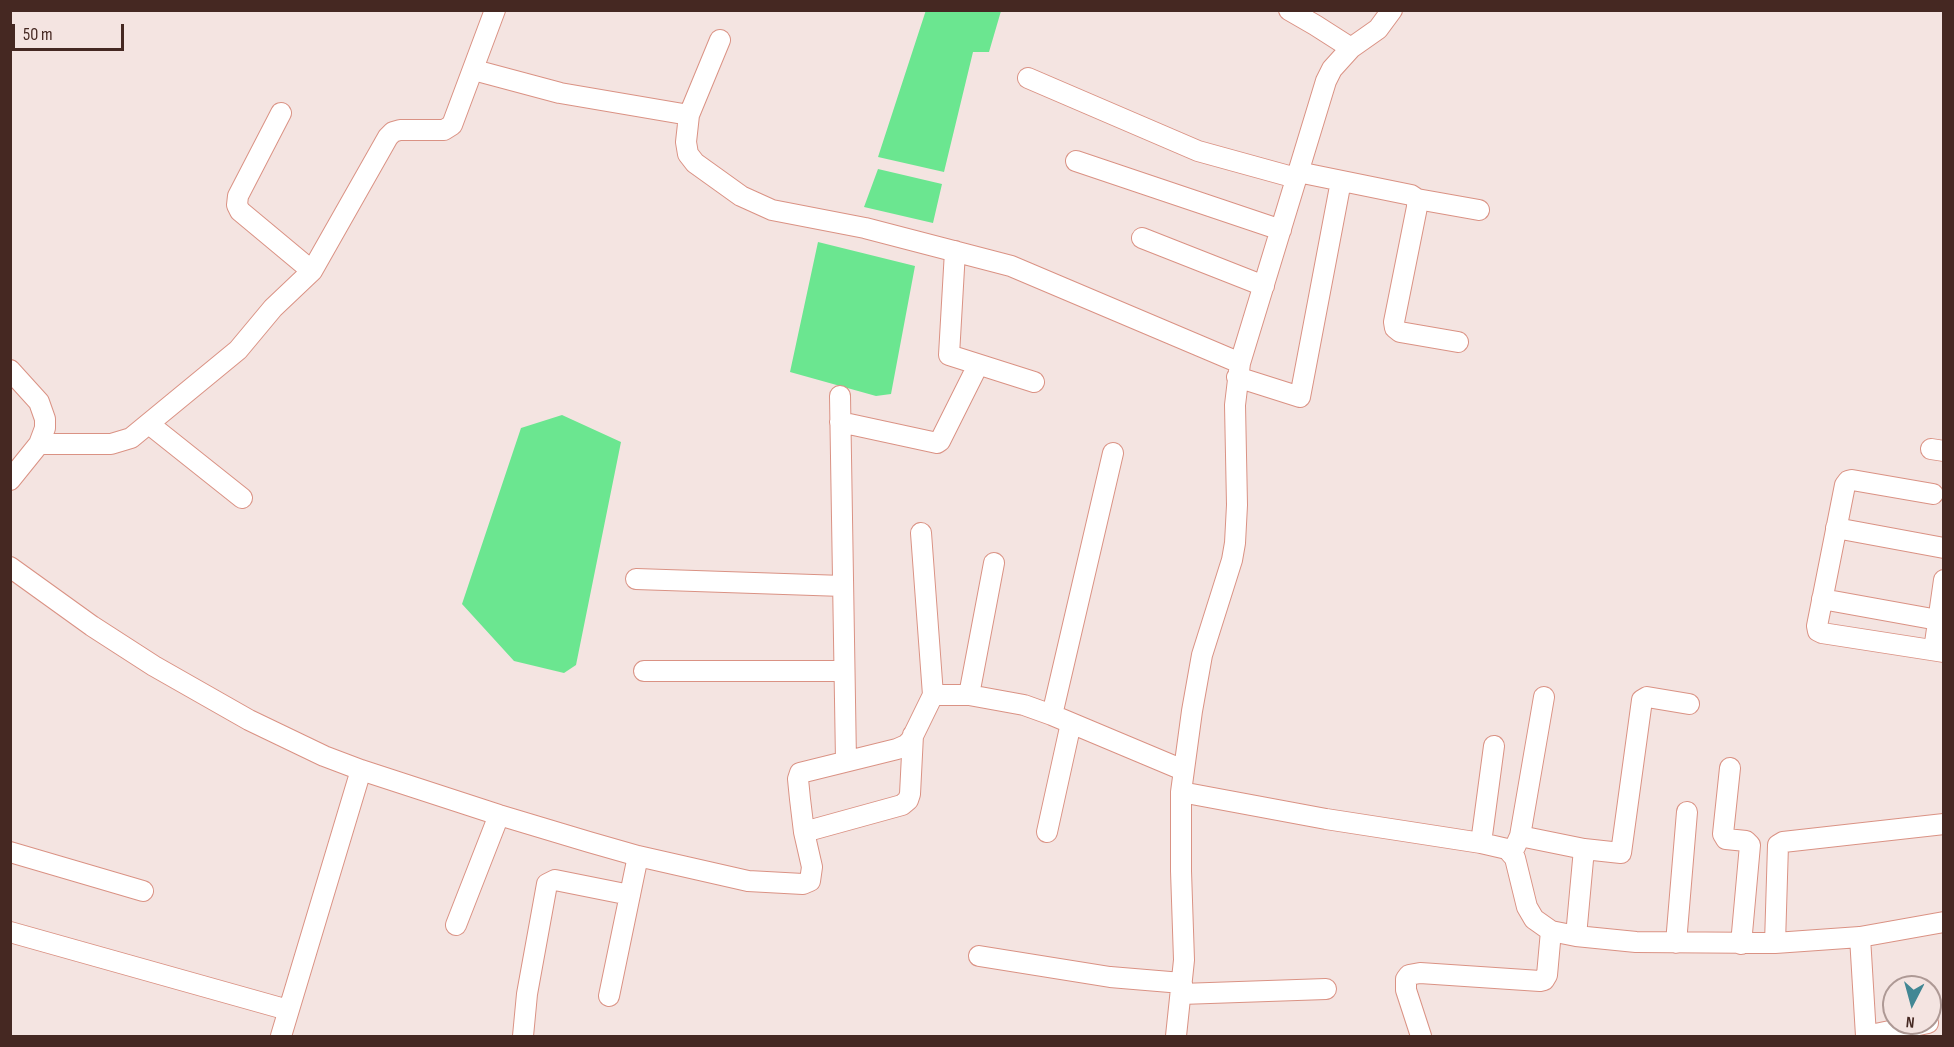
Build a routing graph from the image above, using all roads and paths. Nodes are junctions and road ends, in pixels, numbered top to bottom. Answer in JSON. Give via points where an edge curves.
{"nodes":[{"id":1,"x":495,"y":10,"type":"edge"},
{"id":2,"x":1289,"y":10,"type":"edge"},
{"id":3,"x":1392,"y":10,"type":"edge"},
{"id":4,"x":720,"y":40,"type":"dead end"},
{"id":5,"x":1351,"y":48,"type":"junction"},
{"id":6,"x":474,"y":70,"type":"junction"},
{"id":7,"x":1028,"y":78,"type":"dead end"},
{"id":8,"x":281,"y":113,"type":"dead end"},
{"id":9,"x":689,"y":115,"type":"junction"},
{"id":10,"x":1076,"y":161,"type":"dead end"},
{"id":11,"x":1297,"y":175,"type":"junction"},
{"id":12,"x":1341,"y":181,"type":"junction"},
{"id":13,"x":1417,"y":199,"type":"junction"},
{"id":14,"x":1479,"y":210,"type":"dead end"},
{"id":15,"x":1281,"y":230,"type":"junction"},
{"id":16,"x":1142,"y":238,"type":"dead end"},
{"id":17,"x":955,"y":251,"type":"junction"},
{"id":18,"x":312,"y":271,"type":"junction"},
{"id":19,"x":1264,"y":286,"type":"junction"},
{"id":20,"x":1458,"y":342,"type":"dead end"},
{"id":21,"x":978,"y":365,"type":"junction"},
{"id":22,"x":10,"y":370,"type":"edge"},
{"id":23,"x":1239,"y":370,"type":"junction"},
{"id":24,"x":1034,"y":382,"type":"dead end"},
{"id":25,"x":840,"y":396,"type":"dead end"},
{"id":26,"x":840,"y":422,"type":"junction"},
{"id":27,"x":149,"y":424,"type":"junction"},
{"id":28,"x":39,"y":444,"type":"junction"},
{"id":29,"x":1113,"y":453,"type":"dead end"},
{"id":30,"x":10,"y":480,"type":"edge"},
{"id":31,"x":1933,"y":494,"type":"dead end"},
{"id":32,"x":242,"y":498,"type":"dead end"},
{"id":33,"x":1836,"y":528,"type":"junction"},
{"id":34,"x":921,"y":533,"type":"dead end"},
{"id":35,"x":1944,"y":548,"type":"edge"},
{"id":36,"x":994,"y":563,"type":"dead end"},
{"id":37,"x":10,"y":567,"type":"edge"},
{"id":38,"x":636,"y":579,"type":"dead end"},
{"id":39,"x":1944,"y":580,"type":"edge"},
{"id":40,"x":843,"y":586,"type":"junction"},
{"id":41,"x":1822,"y":599,"type":"junction"},
{"id":42,"x":1938,"y":620,"type":"junction"},
{"id":43,"x":1939,"y":651,"type":"edge"},
{"id":44,"x":644,"y":671,"type":"dead end"},
{"id":45,"x":844,"y":671,"type":"junction"},
{"id":46,"x":933,"y":695,"type":"junction"},
{"id":47,"x":969,"y":695,"type":"junction"},
{"id":48,"x":1544,"y":697,"type":"dead end"},
{"id":49,"x":1689,"y":704,"type":"dead end"},
{"id":50,"x":1052,"y":715,"type":"junction"},
{"id":51,"x":1071,"y":723,"type":"junction"},
{"id":52,"x":913,"y":735,"type":"junction"},
{"id":53,"x":1494,"y":746,"type":"dead end"},
{"id":54,"x":846,"y":761,"type":"junction"},
{"id":55,"x":1730,"y":768,"type":"dead end"},
{"id":56,"x":361,"y":770,"type":"junction"},
{"id":57,"x":1184,"y":770,"type":"junction"},
{"id":58,"x":1181,"y":792,"type":"junction"},
{"id":59,"x":1687,"y":812,"type":"dead end"},
{"id":60,"x":499,"y":815,"type":"junction"},
{"id":61,"x":1944,"y":824,"type":"edge"},
{"id":62,"x":804,"y":832,"type":"junction"},
{"id":63,"x":1047,"y":832,"type":"dead end"},
{"id":64,"x":1481,"y":843,"type":"junction"},
{"id":65,"x":1516,"y":844,"type":"junction"},
{"id":66,"x":1584,"y":849,"type":"junction"},
{"id":67,"x":10,"y":852,"type":"edge"},
{"id":68,"x":638,"y":856,"type":"junction"},
{"id":69,"x":143,"y":891,"type":"dead end"},
{"id":70,"x":630,"y":895,"type":"junction"},
{"id":71,"x":1944,"y":922,"type":"edge"},
{"id":72,"x":456,"y":925,"type":"dead end"},
{"id":73,"x":1551,"y":931,"type":"junction"},
{"id":74,"x":10,"y":932,"type":"edge"},
{"id":75,"x":1576,"y":936,"type":"junction"},
{"id":76,"x":1860,"y":937,"type":"junction"},
{"id":77,"x":1676,"y":943,"type":"junction"},
{"id":78,"x":1775,"y":943,"type":"junction"},
{"id":79,"x":1741,"y":944,"type":"junction"},
{"id":80,"x":980,"y":956,"type":"dead end"},
{"id":81,"x":1182,"y":988,"type":"junction"},
{"id":82,"x":1326,"y":989,"type":"dead end"},
{"id":83,"x":609,"y":996,"type":"dead end"},
{"id":84,"x":288,"y":1010,"type":"junction"},
{"id":85,"x":1882,"y":1033,"type":"edge"},
{"id":86,"x":281,"y":1036,"type":"edge"},
{"id":87,"x":523,"y":1036,"type":"edge"},
{"id":88,"x":1176,"y":1036,"type":"edge"},
{"id":89,"x":1421,"y":1036,"type":"edge"},
{"id":90,"x":1866,"y":1036,"type":"edge"}],
"edges":[{"from":1,"to":6,"type":"street"},
{"from":2,"to":5,"type":"street"},
{"from":3,"to":5,"type":"street","via":[[1378,29]]},
{"from":4,"to":9,"type":"street"},
{"from":5,"to":11,"type":"street","via":[[1326,81]]},
{"from":6,"to":9,"type":"street","via":[[560,93]]},
{"from":6,"to":18,"type":"street","via":[[449,129],[400,130],[388,138]]},
{"from":7,"to":11,"type":"street","via":[[1189,148]]},
{"from":8,"to":18,"type":"street","via":[[237,205]]},
{"from":9,"to":17,"type":"street","via":[[688,154],[741,196],[772,210]]},
{"from":10,"to":15,"type":"street"},
{"from":11,"to":12,"type":"street"},
{"from":11,"to":15,"type":"street"},
{"from":12,"to":13,"type":"street"},
{"from":12,"to":23,"type":"street","via":[[1300,397]]},
{"from":13,"to":14,"type":"street"},
{"from":13,"to":20,"type":"street","via":[[1395,328]]},
{"from":15,"to":19,"type":"street"},
{"from":16,"to":19,"type":"street"},
{"from":17,"to":21,"type":"street","via":[[949,355]]},
{"from":17,"to":23,"type":"street","via":[[1026,271]]},
{"from":18,"to":27,"type":"street","via":[[273,308],[238,350]]},
{"from":19,"to":23,"type":"street"},
{"from":21,"to":24,"type":"street"},
{"from":21,"to":26,"type":"street","via":[[937,443]]},
{"from":22,"to":28,"type":"street","via":[[43,409],[45,428]]},
{"from":23,"to":57,"type":"street","via":[[1235,543],[1202,655]]},
{"from":25,"to":26,"type":"street"},
{"from":26,"to":40,"type":"street"},
{"from":27,"to":28,"type":"street","via":[[131,438],[111,444]]},
{"from":27,"to":32,"type":"street"},
{"from":28,"to":30,"type":"street"},
{"from":29,"to":50,"type":"street"},
{"from":31,"to":33,"type":"street","via":[[1848,481]]},
{"from":33,"to":35,"type":"street"},
{"from":33,"to":41,"type":"street"},
{"from":34,"to":46,"type":"street"},
{"from":36,"to":47,"type":"street"},
{"from":37,"to":56,"type":"street","via":[[154,666],[292,743]]},
{"from":38,"to":40,"type":"street"},
{"from":39,"to":42,"type":"street"},
{"from":40,"to":45,"type":"street"},
{"from":41,"to":42,"type":"street"},
{"from":41,"to":43,"type":"street","via":[[1817,626],[1822,633]]},
{"from":42,"to":43,"type":"street"},
{"from":44,"to":45,"type":"street"},
{"from":45,"to":54,"type":"street"},
{"from":46,"to":47,"type":"street"},
{"from":46,"to":52,"type":"street"},
{"from":47,"to":50,"type":"street","via":[[1024,705]]},
{"from":48,"to":65,"type":"street"},
{"from":49,"to":66,"type":"street","via":[[1647,697],[1642,700],[1623,850],[1618,854]]},
{"from":50,"to":51,"type":"street"},
{"from":51,"to":57,"type":"street"},
{"from":51,"to":63,"type":"street"},
{"from":52,"to":54,"type":"street","via":[[897,749]]},
{"from":52,"to":62,"type":"street","via":[[908,800],[902,805]]},
{"from":53,"to":64,"type":"street"},
{"from":54,"to":62,"type":"street","via":[[800,773]]},
{"from":55,"to":79,"type":"street","via":[[1723,834],[1750,845]]},
{"from":56,"to":60,"type":"street"},
{"from":56,"to":84,"type":"street"},
{"from":57,"to":58,"type":"street"},
{"from":58,"to":64,"type":"street"},
{"from":58,"to":81,"type":"street"},
{"from":59,"to":77,"type":"street"},
{"from":60,"to":68,"type":"street"},
{"from":60,"to":72,"type":"street"},
{"from":61,"to":78,"type":"street","via":[[1778,845]]},
{"from":62,"to":68,"type":"street","via":[[812,874],[810,881],[803,884],[748,881]]},
{"from":64,"to":65,"type":"street","via":[[1502,847]]},
{"from":65,"to":66,"type":"street"},
{"from":65,"to":73,"type":"street","via":[[1527,907],[1537,923]]},
{"from":66,"to":75,"type":"street"},
{"from":67,"to":69,"type":"street"},
{"from":68,"to":70,"type":"street"},
{"from":70,"to":83,"type":"street"},
{"from":70,"to":87,"type":"street","via":[[555,879],[547,884]]},
{"from":71,"to":76,"type":"street"},
{"from":73,"to":75,"type":"street"},
{"from":73,"to":89,"type":"street","via":[[1544,980],[1409,975],[1406,990]]},
{"from":74,"to":84,"type":"street"},
{"from":75,"to":77,"type":"street"},
{"from":76,"to":78,"type":"street"},
{"from":76,"to":90,"type":"street"},
{"from":77,"to":79,"type":"street"},
{"from":78,"to":79,"type":"street"},
{"from":80,"to":81,"type":"street"},
{"from":81,"to":82,"type":"street"},
{"from":81,"to":88,"type":"street"},
{"from":84,"to":86,"type":"street"},
{"from":85,"to":90,"type":"street"}]}
